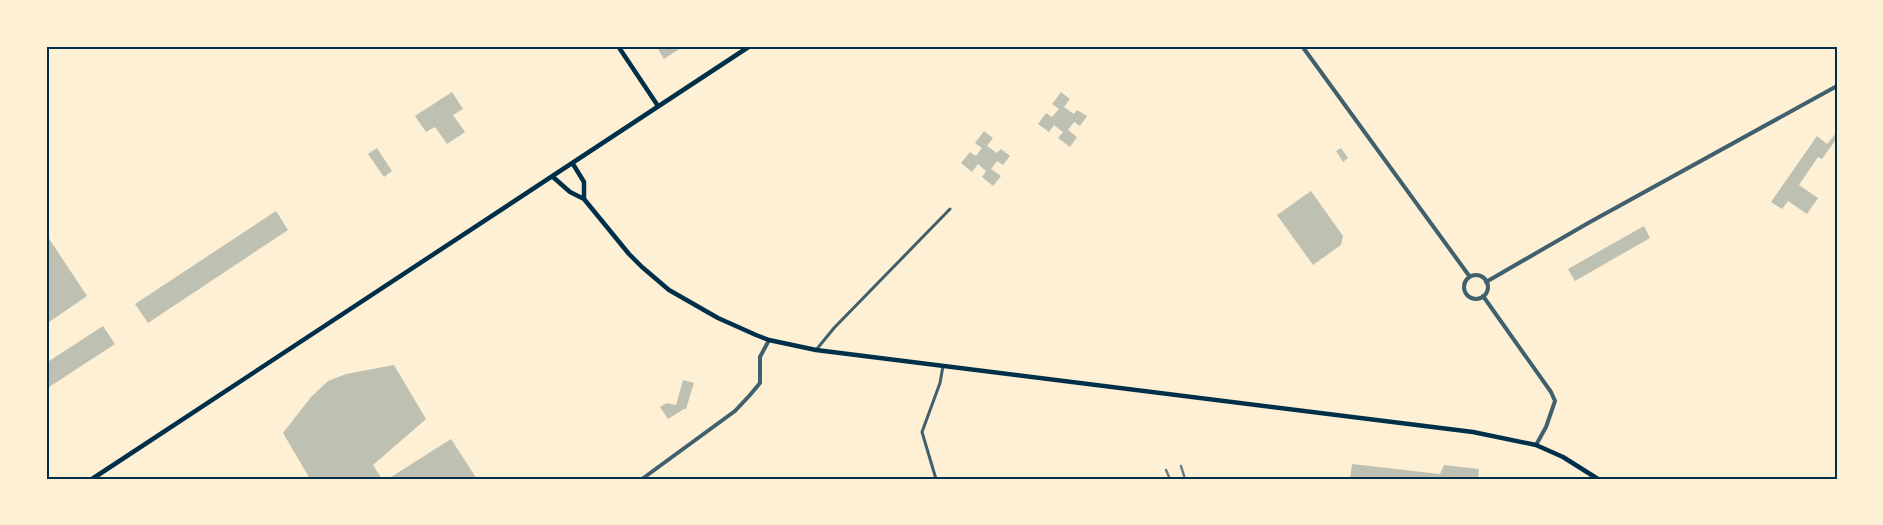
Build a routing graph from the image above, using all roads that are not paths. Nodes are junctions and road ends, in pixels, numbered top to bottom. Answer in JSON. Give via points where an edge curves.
{"nodes":[{"id":1,"x":618,"y":46,"type":"edge"},
{"id":2,"x":750,"y":46,"type":"edge"},
{"id":3,"x":1302,"y":46,"type":"edge"},
{"id":4,"x":1837,"y":86,"type":"edge"},
{"id":5,"x":658,"y":106,"type":"junction"},
{"id":6,"x":573,"y":164,"type":"junction"},
{"id":7,"x":553,"y":176,"type":"junction"},
{"id":8,"x":584,"y":199,"type":"junction"},
{"id":9,"x":950,"y":209,"type":"dead end"},
{"id":10,"x":1470,"y":277,"type":"junction"},
{"id":11,"x":1486,"y":282,"type":"junction"},
{"id":12,"x":1483,"y":296,"type":"junction"},
{"id":13,"x":769,"y":340,"type":"junction"},
{"id":14,"x":816,"y":350,"type":"junction"},
{"id":15,"x":943,"y":366,"type":"junction"},
{"id":16,"x":1536,"y":445,"type":"junction"},
{"id":17,"x":92,"y":479,"type":"edge"},
{"id":18,"x":642,"y":479,"type":"edge"},
{"id":19,"x":936,"y":479,"type":"edge"},
{"id":20,"x":1598,"y":479,"type":"edge"}],
"edges":[{"from":1,"to":5,"type":"main road"},
{"from":2,"to":5,"type":"main road"},
{"from":3,"to":10,"type":"street"},
{"from":4,"to":11,"type":"street"},
{"from":5,"to":6,"type":"main road"},
{"from":6,"to":7,"type":"main road"},
{"from":6,"to":8,"type":"main road","via":[[584,182]]},
{"from":7,"to":8,"type":"main road","via":[[570,192]]},
{"from":7,"to":17,"type":"main road"},
{"from":8,"to":13,"type":"main road","via":[[635,261],[669,290],[718,318]]},
{"from":9,"to":14,"type":"street"},
{"from":10,"to":11,"type":"street","via":[[1479,276]]},
{"from":10,"to":12,"type":"street","via":[[1464,285],[1465,293],[1474,299]]},
{"from":11,"to":12,"type":"street"},
{"from":12,"to":16,"type":"street","via":[[1552,392],[1555,401]]},
{"from":13,"to":14,"type":"main road"},
{"from":13,"to":18,"type":"street","via":[[760,357],[760,383],[745,401]]},
{"from":14,"to":15,"type":"main road"},
{"from":15,"to":16,"type":"main road","via":[[1473,432]]},
{"from":15,"to":19,"type":"street","via":[[922,432]]},
{"from":16,"to":20,"type":"main road"}]}
